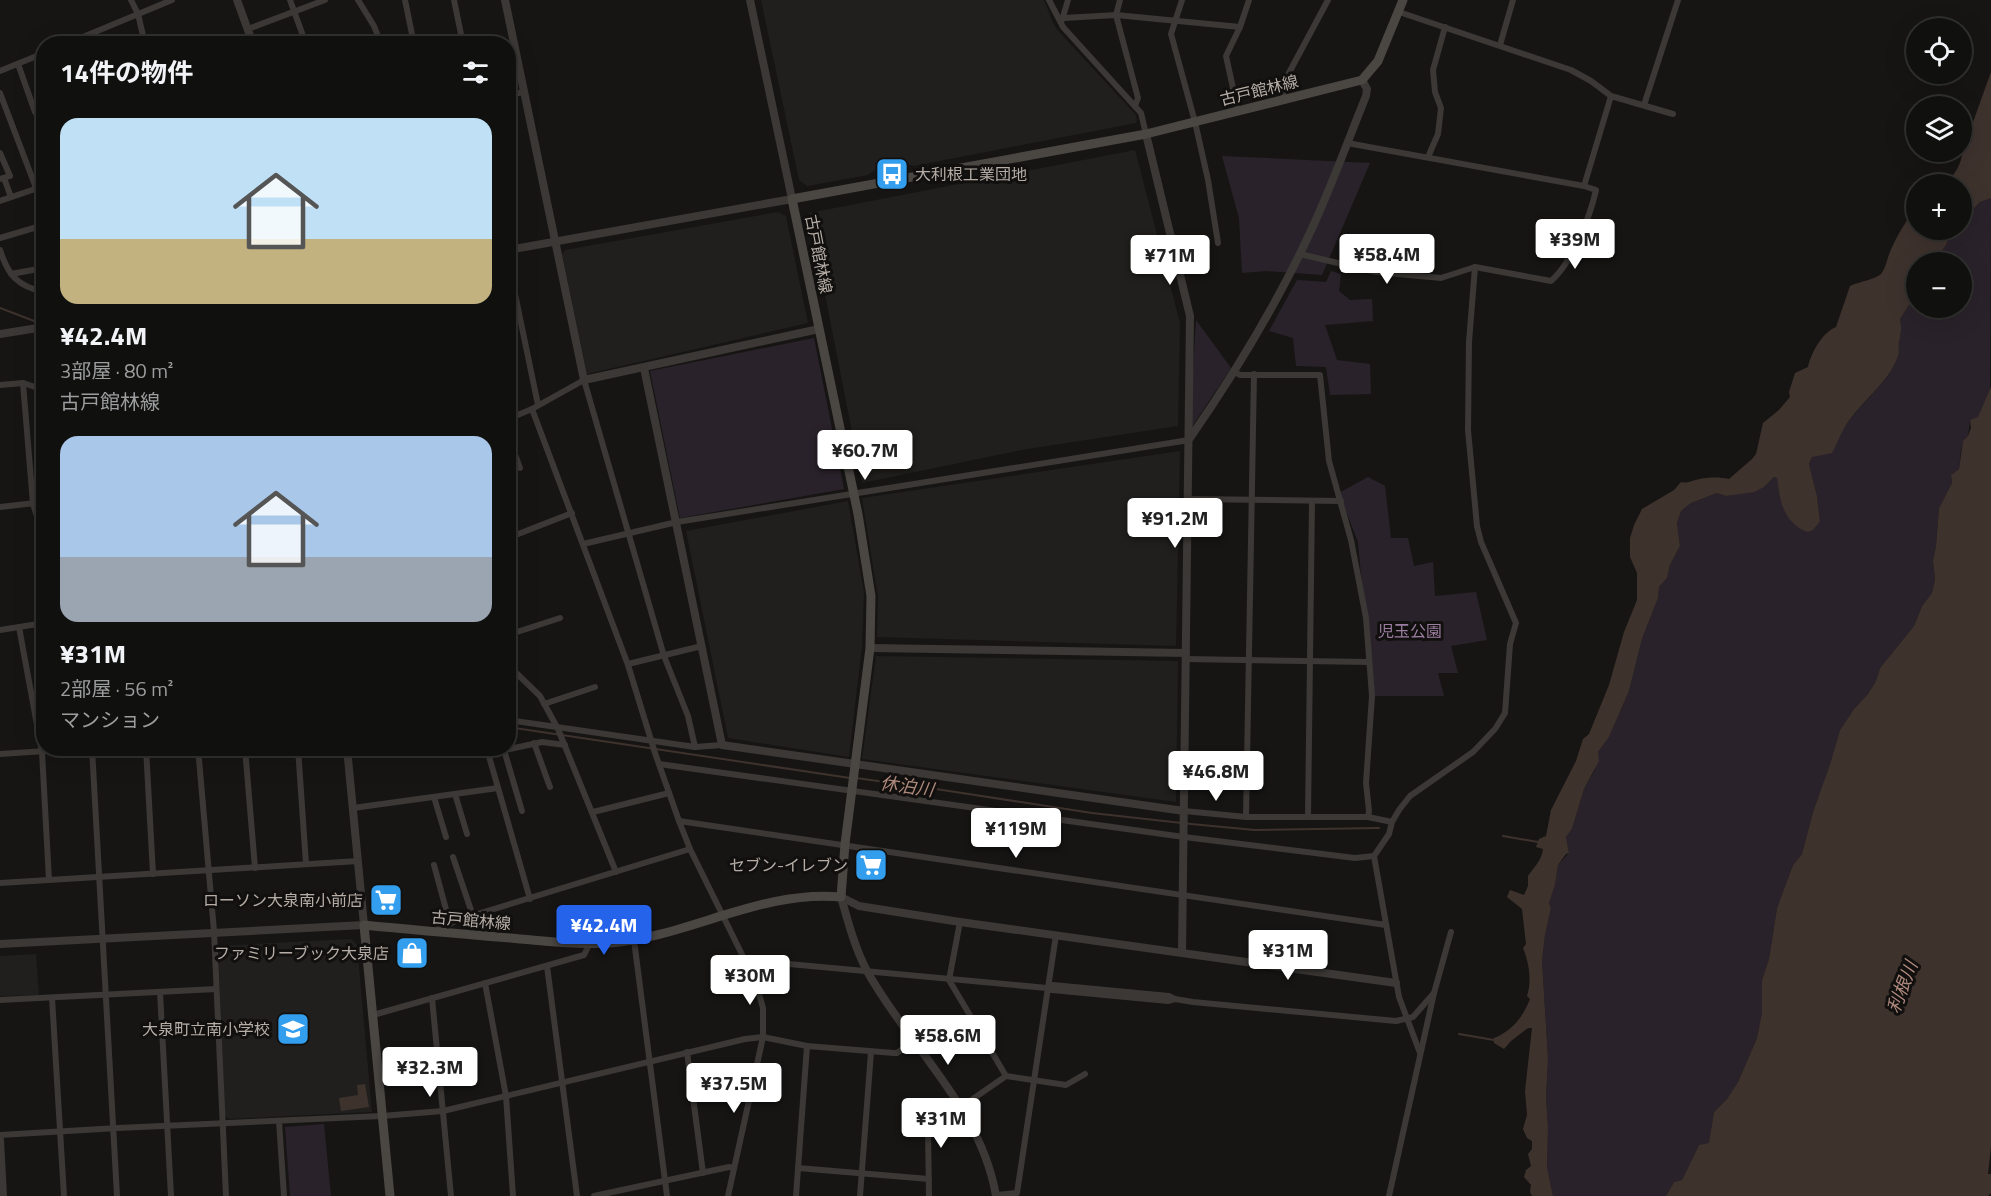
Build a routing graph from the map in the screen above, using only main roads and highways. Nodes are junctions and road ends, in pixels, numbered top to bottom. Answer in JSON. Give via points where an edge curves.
{"nodes":[{"id":1,"x":1403,"y":0,"type":"edge"},
{"id":2,"x":390,"y":1196,"type":"edge"}],
"edges":[{"from":1,"to":2,"type":"main road","name":"古戸館林線","via":[[1378,61],[1362,80],[1146,134],[792,199],[871,596],[870,648],[841,897],[788,899],[634,940],[590,943],[364,925]]}]}
